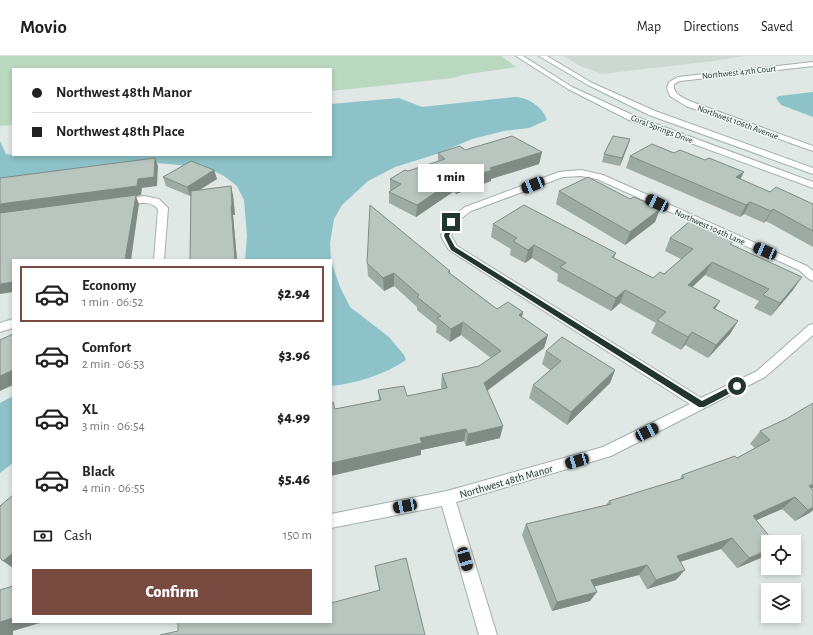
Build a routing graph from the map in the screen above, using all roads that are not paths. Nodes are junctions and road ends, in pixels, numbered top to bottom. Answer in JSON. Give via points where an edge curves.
{"nodes":[{"id":1,"x":520,"y":56,"type":"edge"},
{"id":2,"x":542,"y":56,"type":"edge"},
{"id":3,"x":813,"y":64,"type":"edge"},
{"id":4,"x":570,"y":73,"type":"junction"},
{"id":5,"x":552,"y":77,"type":"junction"},
{"id":6,"x":670,"y":88,"type":"joint"},
{"id":7,"x":813,"y":149,"type":"edge"},
{"id":8,"x":813,"y":171,"type":"edge"},
{"id":9,"x":813,"y":185,"type":"edge"},
{"id":10,"x":114,"y":203,"type":"edge"},
{"id":11,"x":159,"y":259,"type":"edge"},
{"id":12,"x":813,"y":277,"type":"edge"},
{"id":13,"x":12,"y":323,"type":"edge"},
{"id":14,"x":0,"y":328,"type":"edge"},
{"id":15,"x":813,"y":328,"type":"edge"},
{"id":16,"x":702,"y":405,"type":"junction"},
{"id":17,"x":447,"y":498,"type":"junction"},
{"id":18,"x":332,"y":521,"type":"edge"},
{"id":19,"x":488,"y":635,"type":"edge"}],
"edges":[{"from":1,"to":5,"type":"street","name":"Coral Springs Drive"},
{"from":2,"to":4,"type":"street","name":"Coral Springs Drive"},
{"from":3,"to":6,"type":"street","name":"Northwest 47th Court","via":[[678,78],[671,83]]},
{"from":4,"to":5,"type":"street"},
{"from":4,"to":8,"type":"street","name":"Coral Springs Drive","via":[[652,113]]},
{"from":5,"to":9,"type":"street","name":"Coral Springs Drive","via":[[634,118]]},
{"from":6,"to":7,"type":"street","name":"Northwest 106th Avenue","via":[[673,94],[689,104]]},
{"from":10,"to":11,"type":"street","via":[[144,199],[156,201],[163,208]]},
{"from":12,"to":16,"type":"street","name":"Northwest 104th Lane","via":[[803,268],[600,177],[581,173],[562,174],[468,209],[451,222],[446,236],[453,248]]},
{"from":13,"to":14,"type":"street"},
{"from":15,"to":16,"type":"street","name":"Northwest 48th Manor","via":[[761,374]]},
{"from":16,"to":17,"type":"street","name":"Northwest 48th Manor","via":[[606,452]]},
{"from":17,"to":18,"type":"street","name":"Northwest 48th Manor"},
{"from":17,"to":19,"type":"street"}]}
